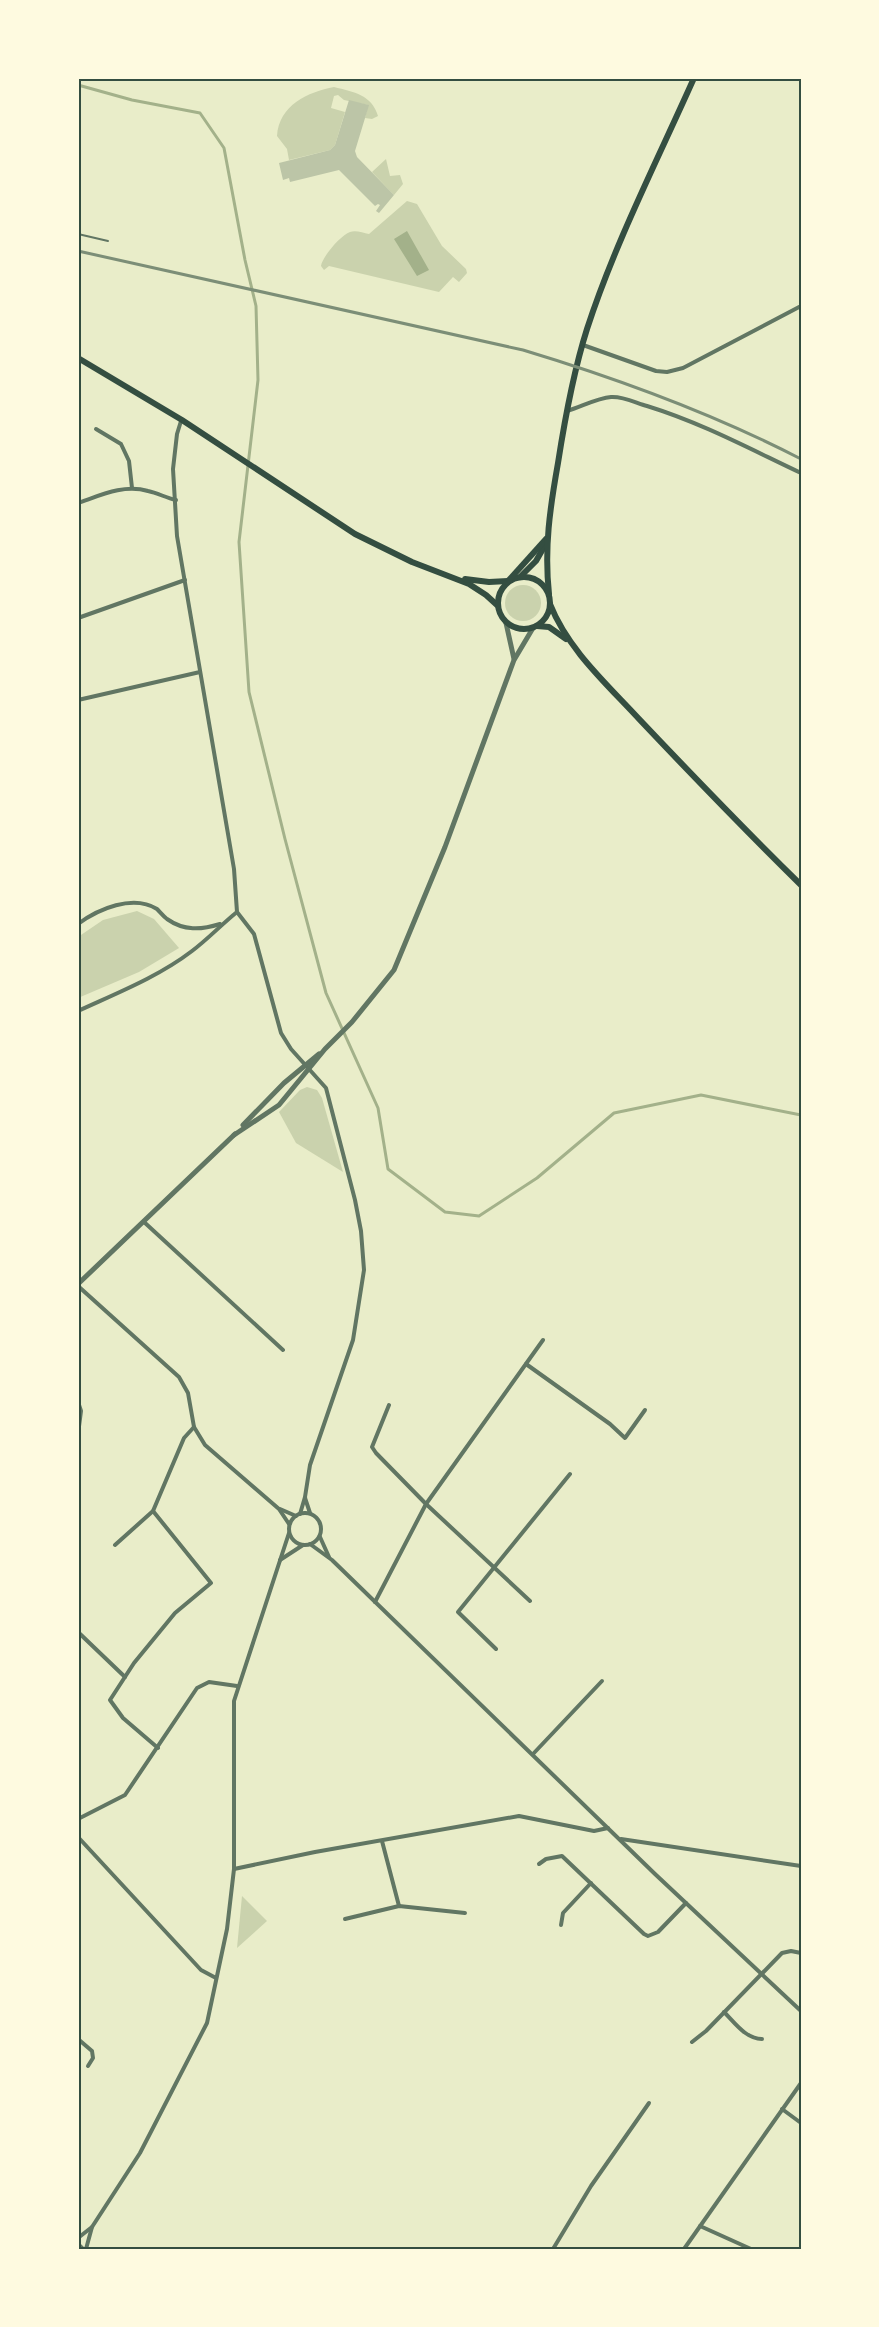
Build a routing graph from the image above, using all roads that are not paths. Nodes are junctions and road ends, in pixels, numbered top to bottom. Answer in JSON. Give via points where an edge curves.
{"nodes":[{"id":1,"x":694,"y":78,"type":"edge"},
{"id":2,"x":78,"y":234,"type":"edge"},
{"id":3,"x":108,"y":241,"type":"dead end"},
{"id":4,"x":801,"y":306,"type":"edge"},
{"id":5,"x":583,"y":345,"type":"junction"},
{"id":6,"x":78,"y":358,"type":"edge"},
{"id":7,"x":566,"y":411,"type":"junction"},
{"id":8,"x":182,"y":420,"type":"junction"},
{"id":9,"x":96,"y":429,"type":"dead end"},
{"id":10,"x":801,"y":473,"type":"edge"},
{"id":11,"x":132,"y":488,"type":"junction"},
{"id":12,"x":176,"y":500,"type":"junction"},
{"id":13,"x":78,"y":503,"type":"edge"},
{"id":14,"x":546,"y":542,"type":"junction"},
{"id":15,"x":446,"y":574,"type":"junction"},
{"id":16,"x":520,"y":577,"type":"junction"},
{"id":17,"x":185,"y":580,"type":"junction"},
{"id":18,"x":509,"y":580,"type":"junction"},
{"id":19,"x":549,"y":594,"type":"junction"},
{"id":20,"x":550,"y":604,"type":"junction"},
{"id":21,"x":497,"y":605,"type":"junction"},
{"id":22,"x":78,"y":618,"type":"edge"},
{"id":23,"x":506,"y":623,"type":"junction"},
{"id":24,"x":535,"y":627,"type":"junction"},
{"id":25,"x":570,"y":641,"type":"junction"},
{"id":26,"x":514,"y":660,"type":"junction"},
{"id":27,"x":200,"y":672,"type":"junction"},
{"id":28,"x":78,"y":699,"type":"edge"},
{"id":29,"x":801,"y":885,"type":"edge"},
{"id":30,"x":237,"y":912,"type":"junction"},
{"id":31,"x":78,"y":924,"type":"edge"},
{"id":32,"x":223,"y":924,"type":"junction"},
{"id":33,"x":78,"y":1011,"type":"edge"},
{"id":34,"x":307,"y":1066,"type":"junction"},
{"id":35,"x":234,"y":1135,"type":"junction"},
{"id":36,"x":144,"y":1222,"type":"junction"},
{"id":37,"x":78,"y":1285,"type":"edge"},
{"id":38,"x":543,"y":1340,"type":"dead end"},
{"id":39,"x":283,"y":1350,"type":"dead end"},
{"id":40,"x":526,"y":1364,"type":"junction"},
{"id":41,"x":78,"y":1402,"type":"edge"},
{"id":42,"x":389,"y":1405,"type":"dead end"},
{"id":43,"x":645,"y":1410,"type":"dead end"},
{"id":44,"x":194,"y":1427,"type":"junction"},
{"id":45,"x":78,"y":1434,"type":"edge"},
{"id":46,"x":570,"y":1474,"type":"dead end"},
{"id":47,"x":305,"y":1497,"type":"junction"},
{"id":48,"x":426,"y":1504,"type":"junction"},
{"id":49,"x":279,"y":1509,"type":"junction"},
{"id":50,"x":153,"y":1510,"type":"junction"},
{"id":51,"x":310,"y":1514,"type":"junction"},
{"id":52,"x":298,"y":1515,"type":"junction"},
{"id":53,"x":289,"y":1524,"type":"junction"},
{"id":54,"x":289,"y":1533,"type":"junction"},
{"id":55,"x":319,"y":1536,"type":"junction"},
{"id":56,"x":310,"y":1544,"type":"junction"},
{"id":57,"x":115,"y":1545,"type":"dead end"},
{"id":58,"x":303,"y":1545,"type":"junction"},
{"id":59,"x":329,"y":1557,"type":"junction"},
{"id":60,"x":279,"y":1561,"type":"junction"},
{"id":61,"x":494,"y":1568,"type":"junction"},
{"id":62,"x":530,"y":1601,"type":"dead end"},
{"id":63,"x":375,"y":1602,"type":"junction"},
{"id":64,"x":78,"y":1632,"type":"edge"},
{"id":65,"x":495,"y":1648,"type":"dead end"},
{"id":66,"x":125,"y":1677,"type":"junction"},
{"id":67,"x":602,"y":1681,"type":"dead end"},
{"id":68,"x":237,"y":1686,"type":"junction"},
{"id":69,"x":158,"y":1748,"type":"junction"},
{"id":70,"x":533,"y":1754,"type":"junction"},
{"id":71,"x":78,"y":1820,"type":"edge"},
{"id":72,"x":608,"y":1828,"type":"junction"},
{"id":73,"x":78,"y":1837,"type":"edge"},
{"id":74,"x":620,"y":1839,"type":"junction"},
{"id":75,"x":382,"y":1841,"type":"junction"},
{"id":76,"x":539,"y":1863,"type":"dead end"},
{"id":77,"x":801,"y":1866,"type":"edge"},
{"id":78,"x":234,"y":1869,"type":"junction"},
{"id":79,"x":591,"y":1883,"type":"junction"},
{"id":80,"x":686,"y":1903,"type":"junction"},
{"id":81,"x":399,"y":1906,"type":"junction"},
{"id":82,"x":465,"y":1913,"type":"dead end"},
{"id":83,"x":345,"y":1919,"type":"dead end"},
{"id":84,"x":561,"y":1925,"type":"dead end"},
{"id":85,"x":801,"y":1953,"type":"edge"},
{"id":86,"x":760,"y":1974,"type":"junction"},
{"id":87,"x":216,"y":1978,"type":"junction"},
{"id":88,"x":801,"y":2011,"type":"edge"},
{"id":89,"x":724,"y":2012,"type":"junction"},
{"id":90,"x":78,"y":2039,"type":"edge"},
{"id":91,"x":762,"y":2039,"type":"dead end"},
{"id":92,"x":692,"y":2042,"type":"dead end"},
{"id":93,"x":88,"y":2066,"type":"dead end"},
{"id":94,"x":801,"y":2083,"type":"edge"},
{"id":95,"x":649,"y":2103,"type":"dead end"},
{"id":96,"x":782,"y":2109,"type":"junction"},
{"id":97,"x":801,"y":2123,"type":"edge"},
{"id":98,"x":700,"y":2226,"type":"junction"},
{"id":99,"x":92,"y":2227,"type":"junction"},
{"id":100,"x":78,"y":2238,"type":"edge"},
{"id":101,"x":78,"y":2244,"type":"edge"},
{"id":102,"x":85,"y":2249,"type":"edge"},
{"id":103,"x":553,"y":2249,"type":"edge"},
{"id":104,"x":684,"y":2249,"type":"edge"},
{"id":105,"x":751,"y":2249,"type":"edge"}],
"edges":[{"from":1,"to":5,"type":"main road","via":[[635,209]]},
{"from":2,"to":3,"type":"lane"},
{"from":4,"to":5,"type":"street","via":[[683,368],[667,372],[638,366]]},
{"from":5,"to":7,"type":"main road"},
{"from":6,"to":8,"type":"main road"},
{"from":7,"to":10,"type":"street","via":[[610,397],[625,399],[721,433]]},
{"from":7,"to":14,"type":"main road"},
{"from":8,"to":12,"type":"street","via":[[174,460]]},
{"from":8,"to":15,"type":"main road","via":[[363,539]]},
{"from":9,"to":11,"type":"street","via":[[121,444],[129,461]]},
{"from":11,"to":12,"type":"street"},
{"from":11,"to":13,"type":"street"},
{"from":12,"to":17,"type":"street","via":[[177,536]]},
{"from":14,"to":16,"type":"main road","via":[[536,561]]},
{"from":14,"to":18,"type":"main road"},
{"from":14,"to":19,"type":"main road"},
{"from":15,"to":18,"type":"main road","via":[[473,581]]},
{"from":15,"to":21,"type":"main road"},
{"from":16,"to":18,"type":"main road"},
{"from":16,"to":19,"type":"main road","via":[[541,583]]},
{"from":17,"to":22,"type":"street"},
{"from":17,"to":27,"type":"street"},
{"from":18,"to":21,"type":"main road","via":[[502,587]]},
{"from":19,"to":20,"type":"main road"},
{"from":20,"to":24,"type":"main road","via":[[548,614]]},
{"from":20,"to":25,"type":"main road"},
{"from":21,"to":23,"type":"main road"},
{"from":23,"to":24,"type":"main road","via":[[517,629]]},
{"from":23,"to":26,"type":"street"},
{"from":24,"to":25,"type":"main road","via":[[549,627]]},
{"from":24,"to":26,"type":"street"},
{"from":25,"to":29,"type":"main road","via":[[687,769]]},
{"from":26,"to":34,"type":"street","via":[[445,847],[394,970],[352,1022]]},
{"from":27,"to":28,"type":"street"},
{"from":27,"to":30,"type":"street","via":[[234,868]]},
{"from":30,"to":32,"type":"street"},
{"from":30,"to":34,"type":"street","via":[[255,934],[281,1033]]},
{"from":31,"to":32,"type":"street","via":[[130,902],[157,909],[184,927],[200,930]]},
{"from":32,"to":33,"type":"street","via":[[169,966]]},
{"from":34,"to":35,"type":"street"},
{"from":34,"to":35,"type":"street","via":[[279,1106]]},
{"from":34,"to":47,"type":"street","via":[[326,1088],[335,1119],[361,1230],[363,1270],[354,1340],[310,1465]]},
{"from":35,"to":36,"type":"street"},
{"from":36,"to":37,"type":"street"},
{"from":36,"to":39,"type":"street"},
{"from":37,"to":44,"type":"street","via":[[179,1377],[188,1393]]},
{"from":38,"to":40,"type":"street"},
{"from":40,"to":43,"type":"street","via":[[625,1438]]},
{"from":40,"to":48,"type":"street"},
{"from":41,"to":45,"type":"street"},
{"from":42,"to":48,"type":"street","via":[[372,1447]]},
{"from":44,"to":49,"type":"street","via":[[205,1445]]},
{"from":44,"to":50,"type":"street","via":[[184,1438]]},
{"from":46,"to":61,"type":"street"},
{"from":47,"to":51,"type":"street"},
{"from":47,"to":52,"type":"street"},
{"from":48,"to":61,"type":"street"},
{"from":48,"to":63,"type":"street"},
{"from":49,"to":52,"type":"street"},
{"from":49,"to":53,"type":"street"},
{"from":50,"to":57,"type":"street"},
{"from":50,"to":66,"type":"street","via":[[211,1583],[175,1613]]},
{"from":51,"to":52,"type":"street"},
{"from":51,"to":55,"type":"street","via":[[318,1521]]},
{"from":52,"to":53,"type":"street"},
{"from":53,"to":54,"type":"street"},
{"from":54,"to":58,"type":"street"},
{"from":54,"to":60,"type":"street"},
{"from":55,"to":56,"type":"street"},
{"from":55,"to":59,"type":"street"},
{"from":56,"to":58,"type":"street"},
{"from":56,"to":59,"type":"street"},
{"from":58,"to":60,"type":"street"},
{"from":59,"to":63,"type":"street"},
{"from":60,"to":68,"type":"street"},
{"from":61,"to":62,"type":"street"},
{"from":61,"to":65,"type":"street","via":[[458,1612]]},
{"from":63,"to":70,"type":"street"},
{"from":64,"to":66,"type":"street"},
{"from":66,"to":69,"type":"street","via":[[110,1700],[123,1718]]},
{"from":67,"to":70,"type":"street"},
{"from":68,"to":69,"type":"street","via":[[209,1682],[197,1688]]},
{"from":68,"to":78,"type":"street","via":[[232,1733]]},
{"from":69,"to":71,"type":"street","via":[[125,1795]]},
{"from":70,"to":72,"type":"street"},
{"from":72,"to":74,"type":"street"},
{"from":72,"to":75,"type":"street","via":[[594,1831],[519,1816]]},
{"from":73,"to":87,"type":"street","via":[[201,1970]]},
{"from":74,"to":77,"type":"street"},
{"from":74,"to":80,"type":"street"},
{"from":75,"to":78,"type":"street"},
{"from":75,"to":81,"type":"street"},
{"from":76,"to":79,"type":"street","via":[[562,1856]]},
{"from":78,"to":87,"type":"street"},
{"from":79,"to":80,"type":"street","via":[[648,1935],[658,1932]]},
{"from":79,"to":84,"type":"street","via":[[563,1912]]},
{"from":80,"to":86,"type":"street"},
{"from":81,"to":82,"type":"street"},
{"from":81,"to":83,"type":"street"},
{"from":85,"to":86,"type":"street","via":[[782,1953]]},
{"from":86,"to":88,"type":"street"},
{"from":86,"to":89,"type":"street"},
{"from":87,"to":99,"type":"street","via":[[207,2023],[140,2153]]},
{"from":89,"to":91,"type":"street","via":[[749,2036]]},
{"from":89,"to":92,"type":"street"},
{"from":90,"to":93,"type":"street","via":[[92,2051]]},
{"from":94,"to":96,"type":"street"},
{"from":95,"to":103,"type":"street"},
{"from":96,"to":97,"type":"street"},
{"from":96,"to":98,"type":"street"},
{"from":98,"to":104,"type":"street"},
{"from":98,"to":105,"type":"street"},
{"from":99,"to":100,"type":"street"},
{"from":99,"to":102,"type":"street"},
{"from":101,"to":102,"type":"street"}]}
